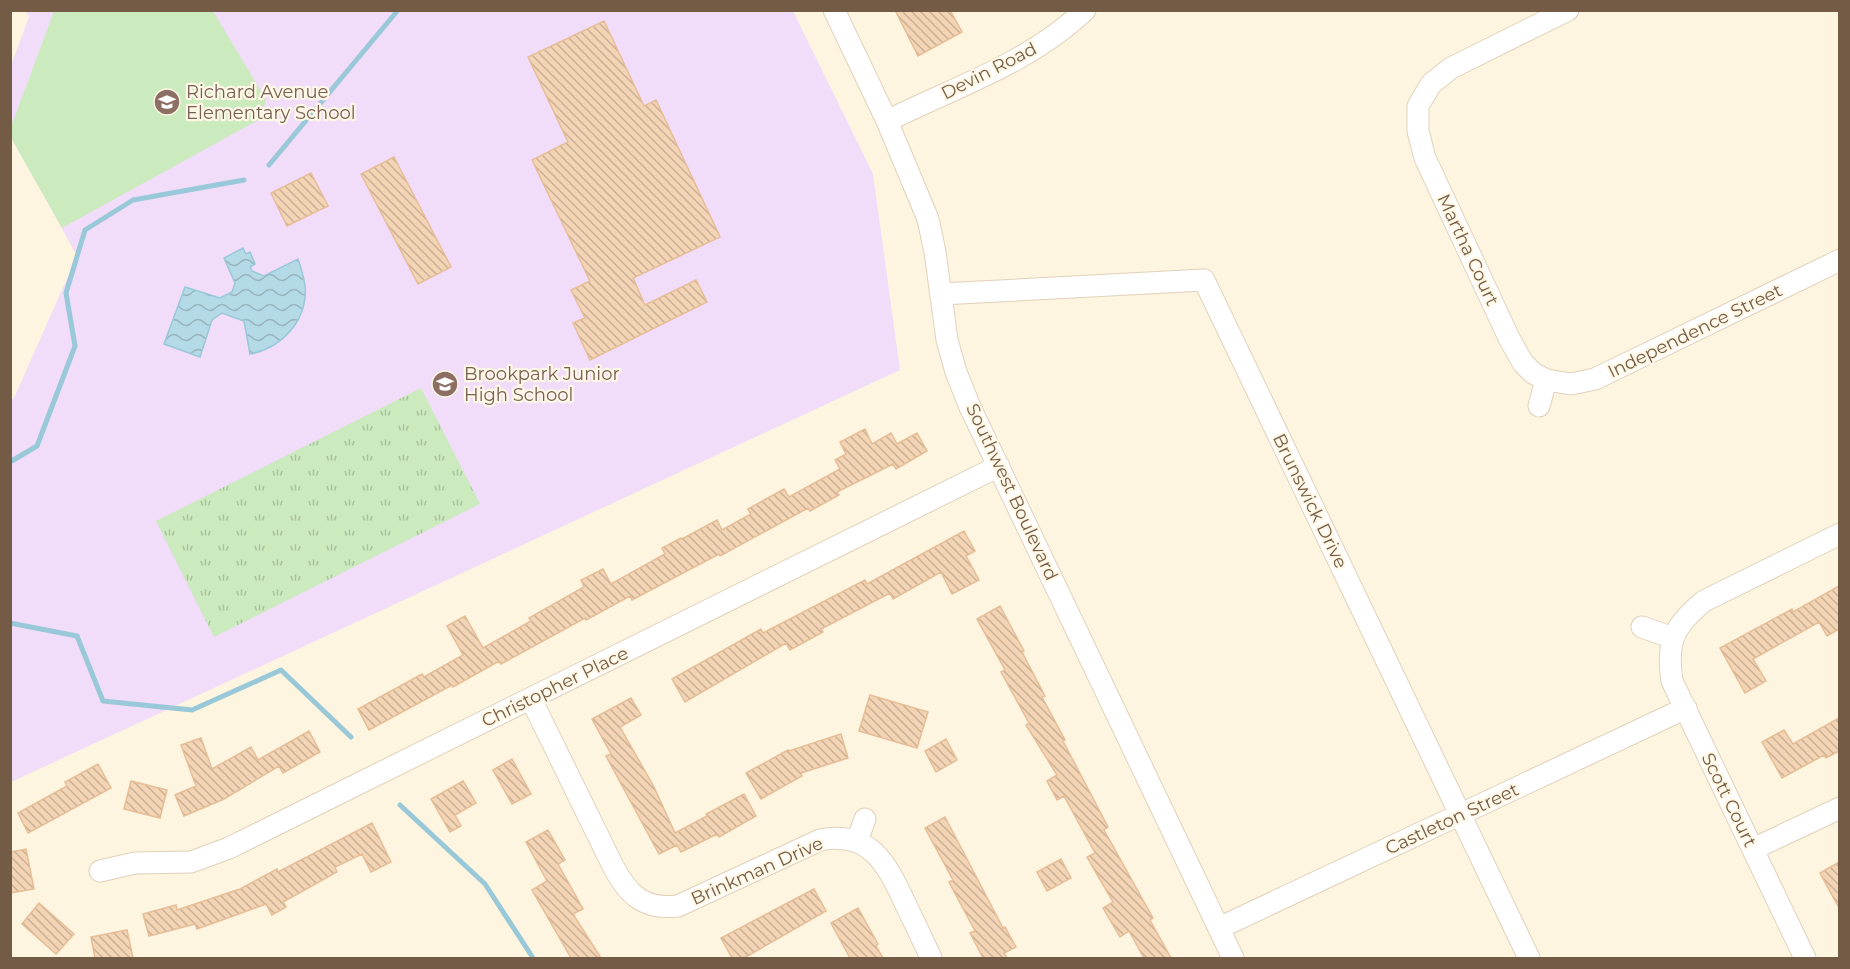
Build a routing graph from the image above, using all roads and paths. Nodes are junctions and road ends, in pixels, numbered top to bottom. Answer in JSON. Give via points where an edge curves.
{"nodes":[{"id":1,"x":834,"y":10,"type":"edge"},
{"id":2,"x":1085,"y":10,"type":"edge"},
{"id":3,"x":1568,"y":10,"type":"edge"},
{"id":4,"x":887,"y":121,"type":"junction"},
{"id":5,"x":1839,"y":260,"type":"edge"},
{"id":6,"x":941,"y":294,"type":"junction"},
{"id":7,"x":1546,"y":380,"type":"junction"},
{"id":8,"x":1539,"y":406,"type":"dead end"},
{"id":9,"x":999,"y":466,"type":"junction"},
{"id":10,"x":1839,"y":534,"type":"edge"},
{"id":11,"x":1642,"y":627,"type":"dead end"},
{"id":12,"x":1673,"y":638,"type":"junction"},
{"id":13,"x":531,"y":699,"type":"junction"},
{"id":14,"x":1686,"y":708,"type":"junction"},
{"id":15,"x":1839,"y":808,"type":"edge"},
{"id":16,"x":1461,"y":815,"type":"junction"},
{"id":17,"x":865,"y":819,"type":"dead end"},
{"id":18,"x":857,"y":841,"type":"junction"},
{"id":19,"x":1753,"y":849,"type":"junction"},
{"id":20,"x":100,"y":871,"type":"dead end"},
{"id":21,"x":1219,"y":928,"type":"junction"},
{"id":22,"x":931,"y":958,"type":"edge"},
{"id":23,"x":1233,"y":958,"type":"edge"},
{"id":24,"x":1529,"y":958,"type":"edge"},
{"id":25,"x":1805,"y":958,"type":"edge"}],
"edges":[{"from":1,"to":4,"type":"street","name":"Southwest Boulevard"},
{"from":2,"to":4,"type":"street","name":"Devin Road","via":[[1061,31],[1012,62]]},
{"from":3,"to":7,"type":"street","name":"Martha Court","via":[[1451,68],[1431,84],[1418,106],[1418,131],[1425,158],[1444,200],[1523,363]]},
{"from":4,"to":6,"type":"street","name":"Southwest Boulevard","via":[[928,219]]},
{"from":5,"to":7,"type":"street","name":"Independence Street","via":[[1595,379],[1570,384]]},
{"from":6,"to":9,"type":"street","name":"Southwest Boulevard","via":[[956,372]]},
{"from":6,"to":16,"type":"street","name":"Brunswick Drive","via":[[1204,280]]},
{"from":7,"to":8,"type":"street"},
{"from":9,"to":13,"type":"street","name":"Christopher Place"},
{"from":9,"to":21,"type":"street","name":"Southwest Boulevard"},
{"from":10,"to":12,"type":"street","via":[[1704,601],[1685,617]]},
{"from":11,"to":12,"type":"street"},
{"from":12,"to":14,"type":"street","name":"Scott Court","via":[[1668,659],[1672,681]]},
{"from":13,"to":18,"type":"street","name":"Brinkman Drive","via":[[620,880],[653,915],[820,840],[833,837]]},
{"from":13,"to":20,"type":"street","name":"Christopher Place","via":[[229,849],[192,862],[135,863]]},
{"from":14,"to":16,"type":"street","name":"Castleton Street"},
{"from":14,"to":19,"type":"street","name":"Scott Court"},
{"from":15,"to":19,"type":"street"},
{"from":16,"to":21,"type":"street","name":"Castleton Street"},
{"from":16,"to":24,"type":"street","name":"Brunswick Drive"},
{"from":17,"to":18,"type":"street"},
{"from":18,"to":22,"type":"street","via":[[882,860]]},
{"from":19,"to":25,"type":"street","name":"Scott Court"},
{"from":21,"to":23,"type":"street","name":"Southwest Boulevard"}]}
